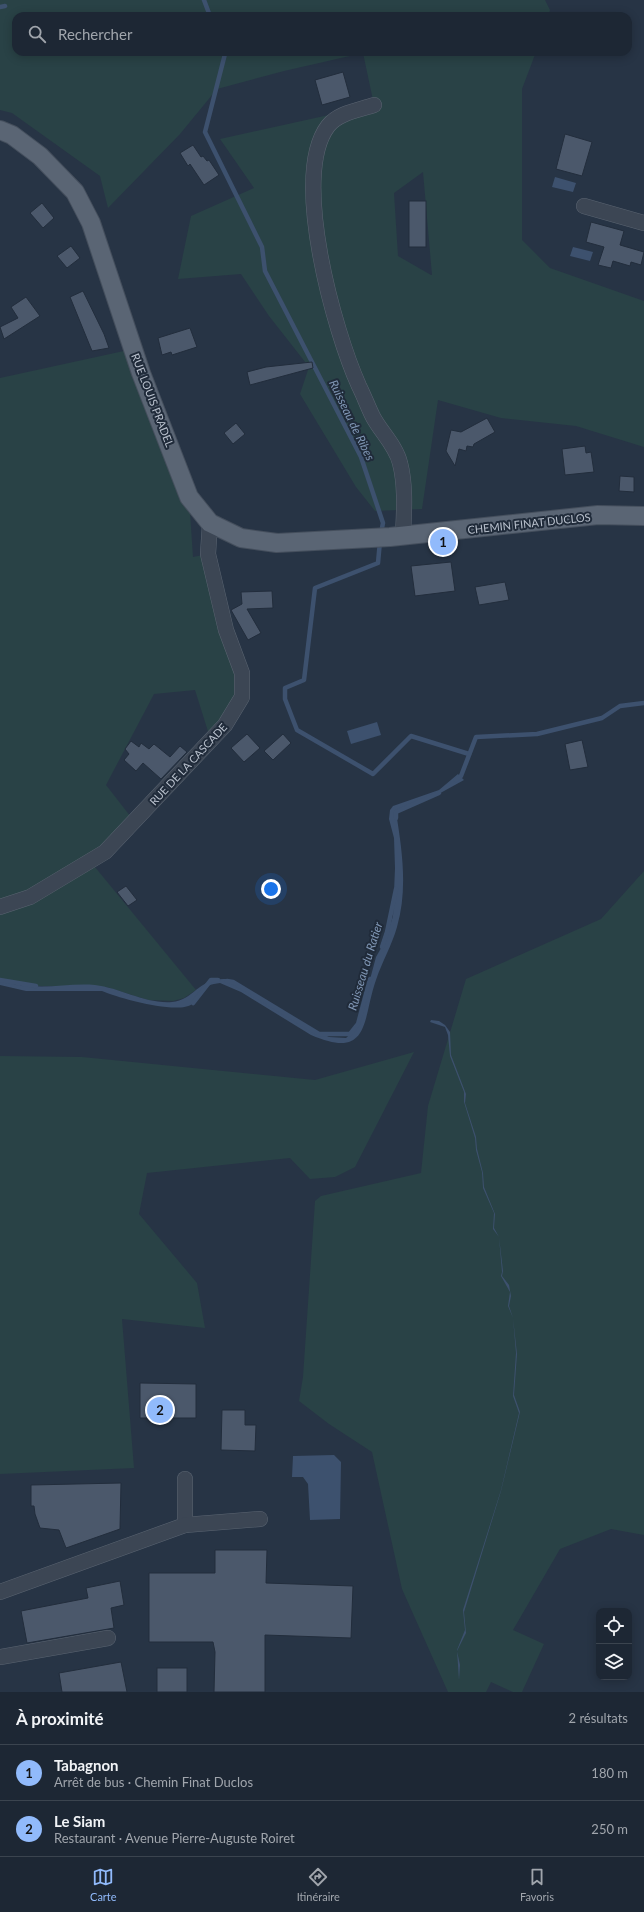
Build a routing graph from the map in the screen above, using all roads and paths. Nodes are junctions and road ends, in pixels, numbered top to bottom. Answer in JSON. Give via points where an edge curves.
{"nodes":[{"id":1,"x":374,"y":105,"type":"dead end"},
{"id":2,"x":0,"y":130,"type":"edge"},
{"id":3,"x":584,"y":206,"type":"dead end"},
{"id":4,"x":644,"y":223,"type":"edge"},
{"id":5,"x":644,"y":516,"type":"edge"},
{"id":6,"x":210,"y":524,"type":"junction"},
{"id":7,"x":397,"y":536,"type":"junction"},
{"id":8,"x":0,"y":907,"type":"edge"},
{"id":9,"x":185,"y":1479,"type":"dead end"},
{"id":10,"x":260,"y":1519,"type":"dead end"},
{"id":11,"x":185,"y":1525,"type":"junction"},
{"id":12,"x":0,"y":1592,"type":"edge"},
{"id":13,"x":108,"y":1638,"type":"dead end"},
{"id":14,"x":0,"y":1657,"type":"edge"}],
"edges":[{"from":1,"to":7,"type":"street","via":[[346,113],[328,126],[318,146],[314,171],[316,224],[323,273],[358,384],[373,417],[400,463],[404,492]]},
{"from":2,"to":6,"type":"main road","name":"RUE LOUIS PRADEL","via":[[12,135],[40,156],[75,192],[91,223],[141,372],[189,497]]},
{"from":3,"to":4,"type":"street"},
{"from":5,"to":7,"type":"main road","name":"CHEMIN FINAT DUCLOS","via":[[598,515]]},
{"from":6,"to":7,"type":"main road","name":"RUE LOUIS PRADEL","via":[[240,538],[277,543]]},
{"from":6,"to":8,"type":"street","name":"RUE DE LA CASCADE","via":[[208,554],[226,630],[242,673],[242,697],[225,725],[105,852],[30,897]]},
{"from":9,"to":11,"type":"street"},
{"from":10,"to":11,"type":"street"},
{"from":11,"to":12,"type":"street"},
{"from":13,"to":14,"type":"street"}]}
